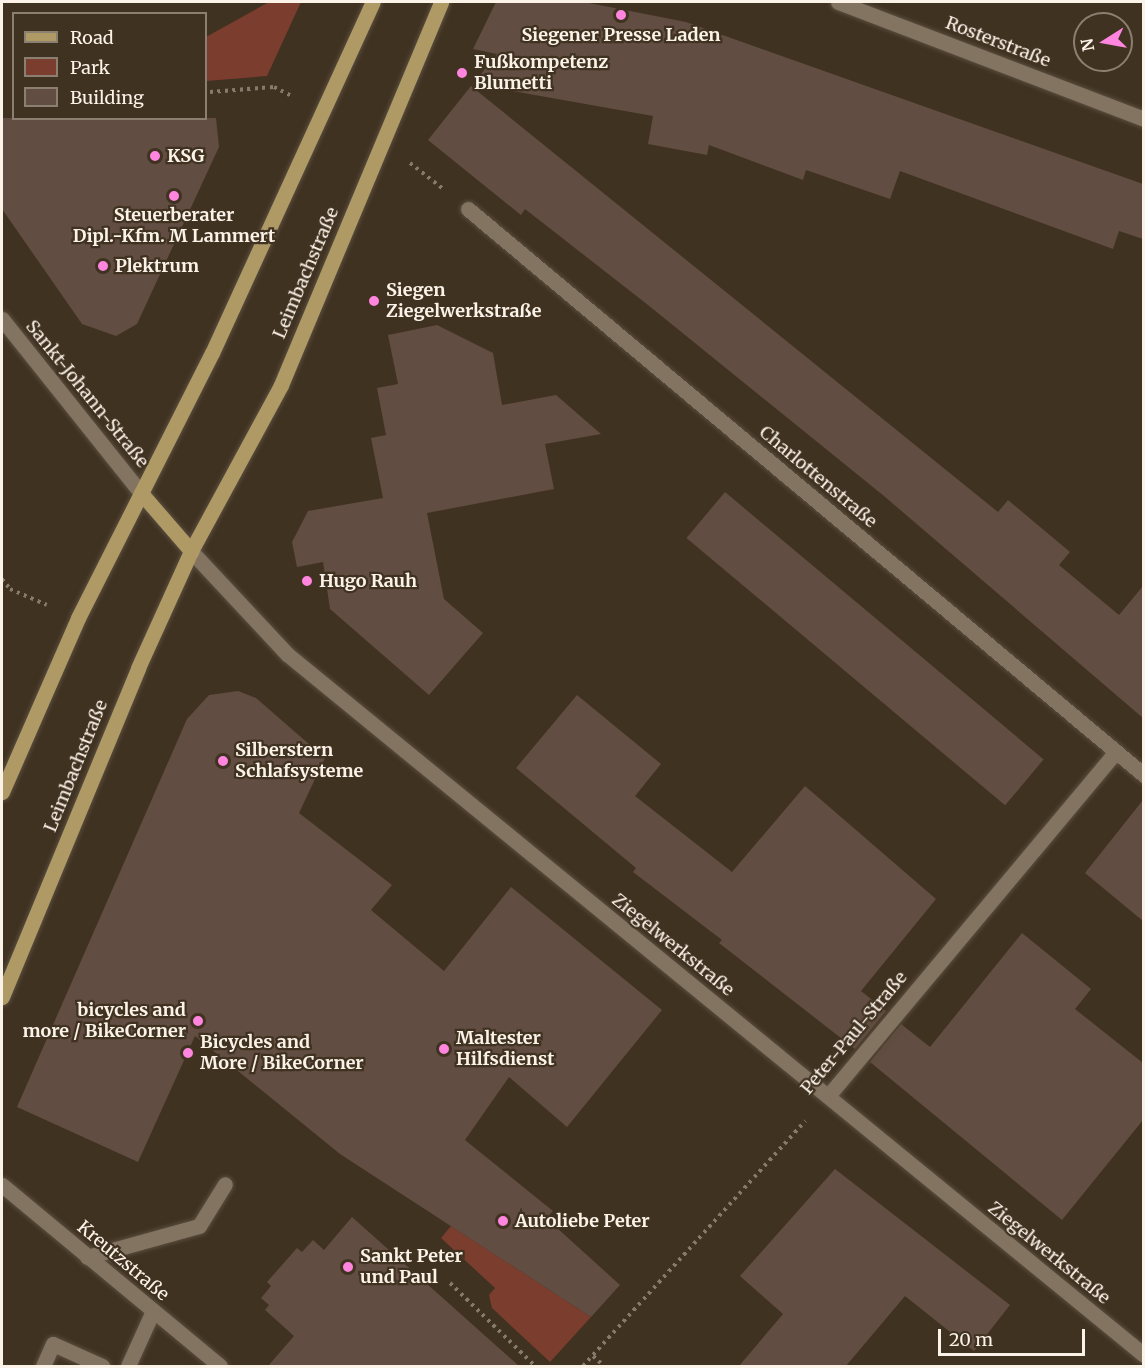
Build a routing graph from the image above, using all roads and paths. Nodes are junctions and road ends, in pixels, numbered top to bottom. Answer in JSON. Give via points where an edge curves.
{"nodes":[{"id":1,"x":373,"y":2,"type":"edge"},
{"id":2,"x":441,"y":2,"type":"edge"},
{"id":3,"x":838,"y":2,"type":"edge"},
{"id":4,"x":274,"y":87,"type":"dead end"},
{"id":5,"x":210,"y":92,"type":"dead end"},
{"id":6,"x":1143,"y":119,"type":"edge"},
{"id":7,"x":383,"y":141,"type":"junction"},
{"id":8,"x":468,"y":209,"type":"joint"},
{"id":9,"x":2,"y":319,"type":"edge"},
{"id":10,"x":141,"y":493,"type":"junction"},
{"id":11,"x":191,"y":551,"type":"junction"},
{"id":12,"x":2,"y":579,"type":"edge"},
{"id":13,"x":78,"y":618,"type":"junction"},
{"id":14,"x":1116,"y":752,"type":"junction"},
{"id":15,"x":1143,"y":775,"type":"edge"},
{"id":16,"x":2,"y":792,"type":"edge"},
{"id":17,"x":2,"y":997,"type":"edge"},
{"id":18,"x":828,"y":1096,"type":"junction"},
{"id":19,"x":225,"y":1184,"type":"dead end"},
{"id":20,"x":2,"y":1185,"type":"edge"},
{"id":21,"x":87,"y":1257,"type":"junction"},
{"id":22,"x":450,"y":1283,"type":"dead end"},
{"id":23,"x":153,"y":1311,"type":"junction"},
{"id":24,"x":1143,"y":1355,"type":"edge"},
{"id":25,"x":592,"y":1356,"type":"junction"},
{"id":26,"x":43,"y":1366,"type":"edge"},
{"id":27,"x":102,"y":1366,"type":"edge"},
{"id":28,"x":128,"y":1366,"type":"edge"},
{"id":29,"x":220,"y":1366,"type":"edge"},
{"id":30,"x":535,"y":1366,"type":"edge"},
{"id":31,"x":583,"y":1366,"type":"edge"},
{"id":32,"x":604,"y":1366,"type":"edge"}],
"edges":[{"from":1,"to":10,"type":"main road","via":[[229,317]]},
{"from":2,"to":7,"type":"main road","name":"Leimbachstraße"},
{"from":3,"to":6,"type":"street","name":"Rosterstraße"},
{"from":4,"to":5,"type":"path"},
{"from":7,"to":8,"type":"path"},
{"from":7,"to":11,"type":"main road","name":"Leimbachstraße","via":[[281,385]]},
{"from":8,"to":14,"type":"street","name":"Charlottenstraße"},
{"from":9,"to":10,"type":"street","name":"Sankt-Johann-Straße"},
{"from":10,"to":11,"type":"main road"},
{"from":10,"to":13,"type":"main road"},
{"from":11,"to":17,"type":"main road","name":"Leimbachstraße"},
{"from":11,"to":18,"type":"street","name":"Ziegelwerkstraße","via":[[287,654]]},
{"from":12,"to":13,"type":"path","via":[[10,589]]},
{"from":13,"to":16,"type":"main road"},
{"from":14,"to":15,"type":"street","name":"Charlottenstraße"},
{"from":14,"to":18,"type":"street","name":"Peter-Paul-Straße"},
{"from":18,"to":24,"type":"street","name":"Ziegelwerkstraße"},
{"from":18,"to":25,"type":"path","name":"Peter-Paul-Straße"},
{"from":19,"to":21,"type":"street","via":[[200,1226]]},
{"from":20,"to":21,"type":"street","name":"Kreutzstraße"},
{"from":21,"to":23,"type":"street","name":"Kreutzstraße"},
{"from":22,"to":30,"type":"path"},
{"from":23,"to":28,"type":"street"},
{"from":23,"to":29,"type":"street","name":"Kreutzstraße"},
{"from":25,"to":31,"type":"path","name":"Peter-Paul-Straße"},
{"from":25,"to":32,"type":"path"},
{"from":26,"to":27,"type":"street","via":[[53,1344]]}]}
